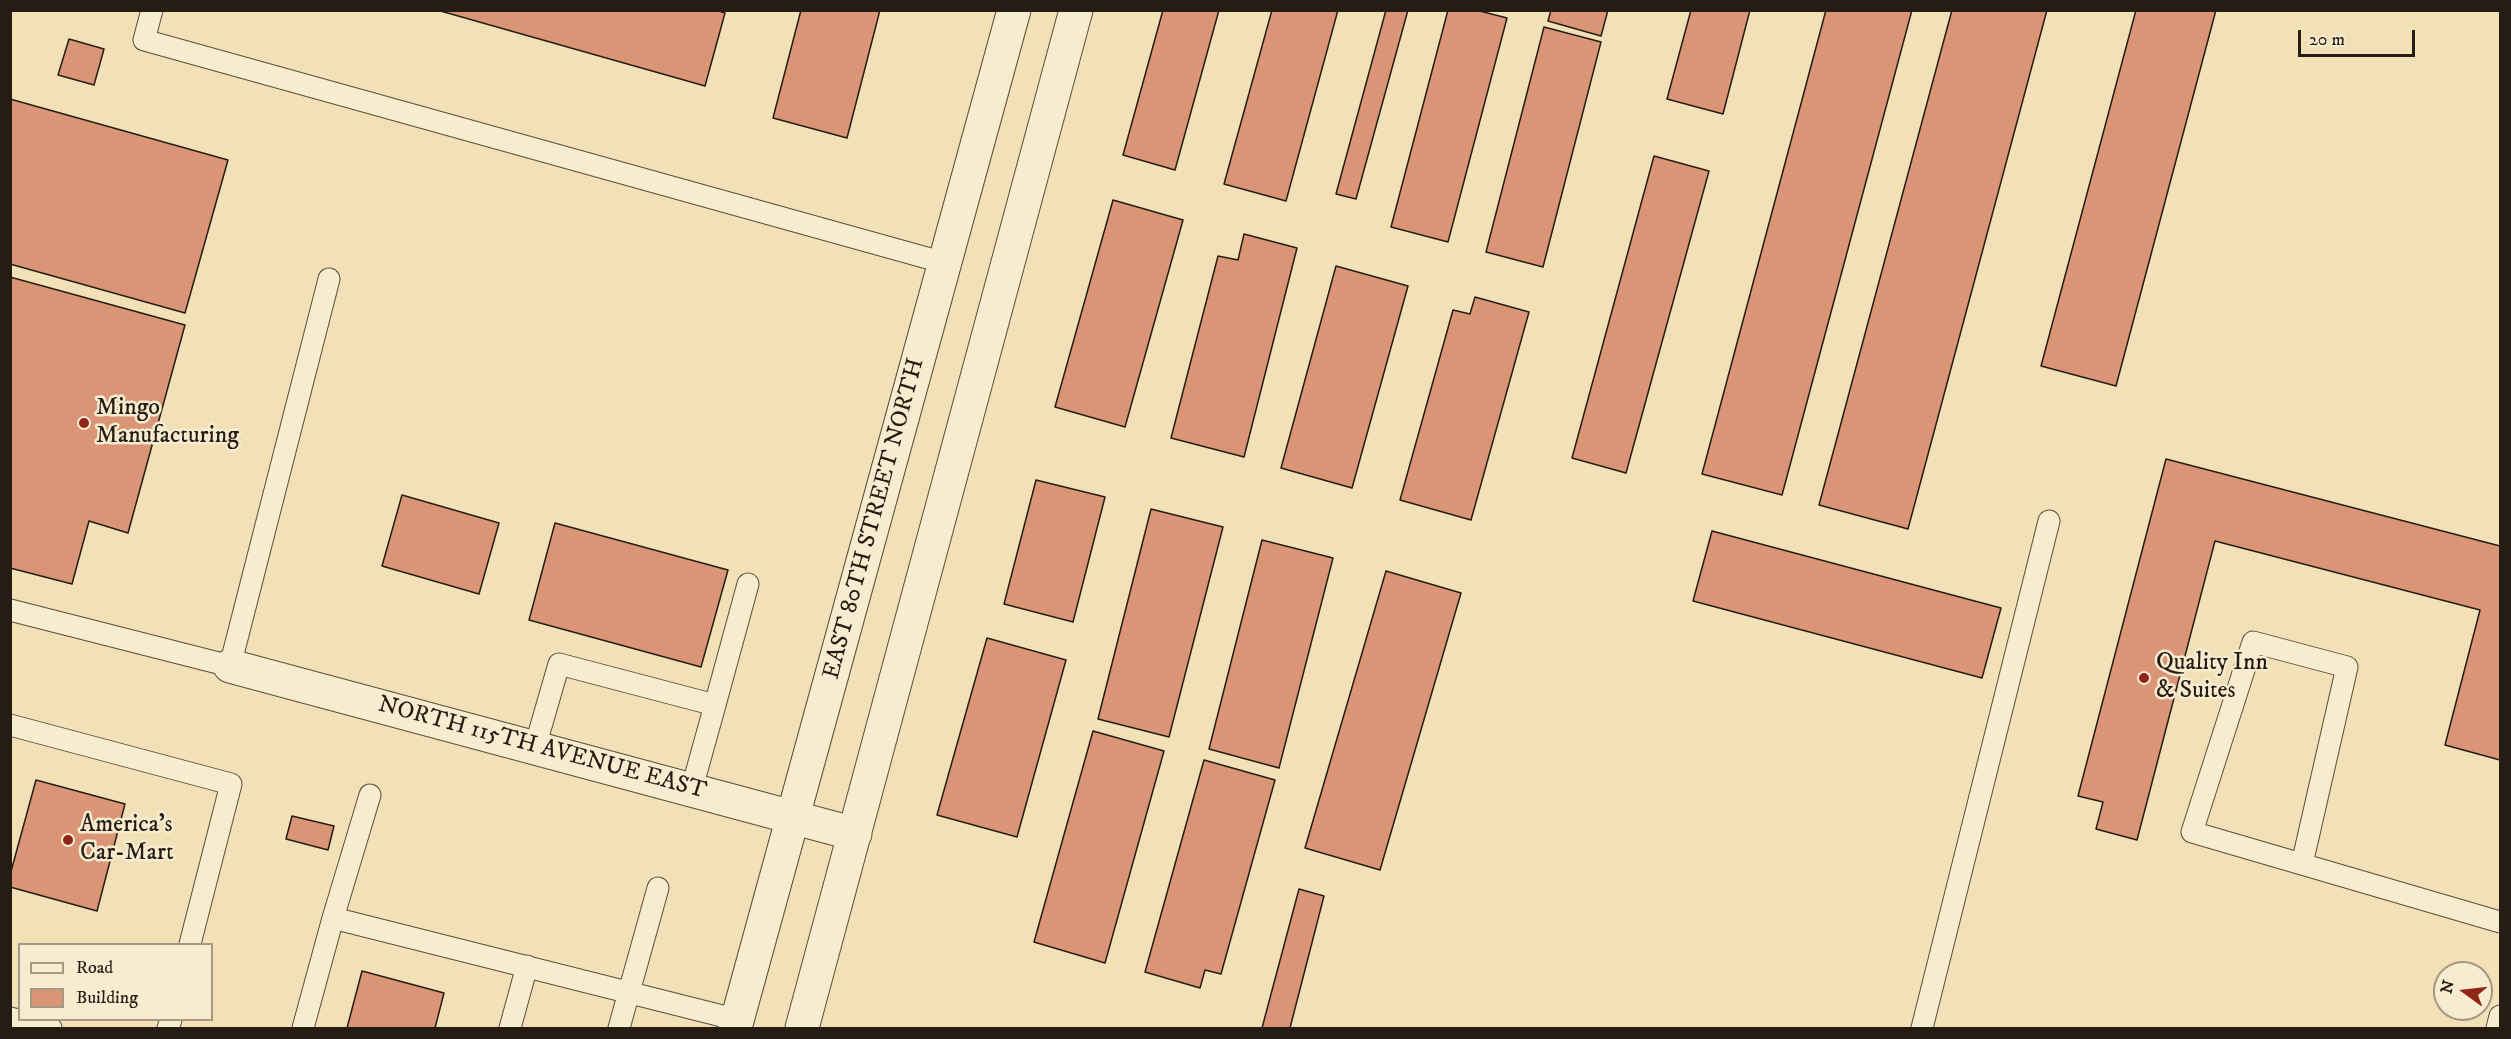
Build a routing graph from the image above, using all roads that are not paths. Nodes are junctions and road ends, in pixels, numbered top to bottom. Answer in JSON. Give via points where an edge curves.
{"nodes":[{"id":1,"x":152,"y":10,"type":"edge"},
{"id":2,"x":1014,"y":10,"type":"edge"},
{"id":3,"x":1076,"y":10,"type":"edge"},
{"id":4,"x":945,"y":263,"type":"junction"},
{"id":5,"x":329,"y":279,"type":"dead end"},
{"id":6,"x":2049,"y":521,"type":"dead end"},
{"id":7,"x":748,"y":584,"type":"dead end"},
{"id":8,"x":10,"y":610,"type":"edge"},
{"id":9,"x":230,"y":666,"type":"junction"},
{"id":10,"x":715,"y":705,"type":"junction"},
{"id":11,"x":10,"y":724,"type":"edge"},
{"id":12,"x":535,"y":747,"type":"junction"},
{"id":13,"x":692,"y":788,"type":"junction"},
{"id":14,"x":370,"y":795,"type":"dead end"},
{"id":15,"x":794,"y":816,"type":"junction"},
{"id":16,"x":855,"y":834,"type":"junction"},
{"id":17,"x":2302,"y":864,"type":"junction"},
{"id":18,"x":658,"y":888,"type":"dead end"},
{"id":19,"x":333,"y":918,"type":"junction"},
{"id":20,"x":2500,"y":922,"type":"edge"},
{"id":21,"x":191,"y":943,"type":"edge"},
{"id":22,"x":527,"y":966,"type":"junction"},
{"id":23,"x":629,"y":992,"type":"junction"},
{"id":24,"x":2500,"y":1016,"type":"edge"},
{"id":25,"x":14,"y":1022,"type":"edge"},
{"id":26,"x":737,"y":1024,"type":"edge"},
{"id":27,"x":51,"y":1029,"type":"edge"},
{"id":28,"x":303,"y":1029,"type":"edge"},
{"id":29,"x":510,"y":1029,"type":"edge"},
{"id":30,"x":619,"y":1029,"type":"edge"},
{"id":31,"x":802,"y":1029,"type":"edge"},
{"id":32,"x":1922,"y":1029,"type":"edge"},
{"id":33,"x":2497,"y":1029,"type":"edge"}],
"edges":[{"from":1,"to":4,"type":"lane","via":[[144,40]]},
{"from":2,"to":4,"type":"street","name":"EAST 80TH STREET NORTH"},
{"from":3,"to":16,"type":"street"},
{"from":4,"to":15,"type":"street","name":"EAST 80TH STREET NORTH"},
{"from":5,"to":9,"type":"lane"},
{"from":6,"to":32,"type":"lane"},
{"from":7,"to":10,"type":"lane"},
{"from":8,"to":9,"type":"lane"},
{"from":9,"to":12,"type":"street","name":"NORTH 115TH AVENUE EAST"},
{"from":10,"to":12,"type":"lane","via":[[559,664]]},
{"from":10,"to":13,"type":"lane"},
{"from":11,"to":21,"type":"lane","via":[[231,784]]},
{"from":12,"to":13,"type":"street","name":"NORTH 115TH AVENUE EAST"},
{"from":13,"to":15,"type":"street","name":"NORTH 115TH AVENUE EAST"},
{"from":14,"to":19,"type":"lane"},
{"from":15,"to":16,"type":"street","name":"NORTH 115TH AVENUE EAST"},
{"from":15,"to":26,"type":"street","name":"EAST 80TH STREET NORTH"},
{"from":16,"to":31,"type":"street"},
{"from":17,"to":17,"type":"lane","via":[[2192,832],[2253,642],[2347,667]]},
{"from":17,"to":20,"type":"lane"},
{"from":18,"to":23,"type":"lane"},
{"from":19,"to":22,"type":"lane"},
{"from":19,"to":28,"type":"lane"},
{"from":22,"to":23,"type":"lane"},
{"from":22,"to":29,"type":"lane"},
{"from":23,"to":26,"type":"lane"},
{"from":23,"to":30,"type":"lane"},
{"from":24,"to":33,"type":"lane"},
{"from":25,"to":27,"type":"lane"}]}
